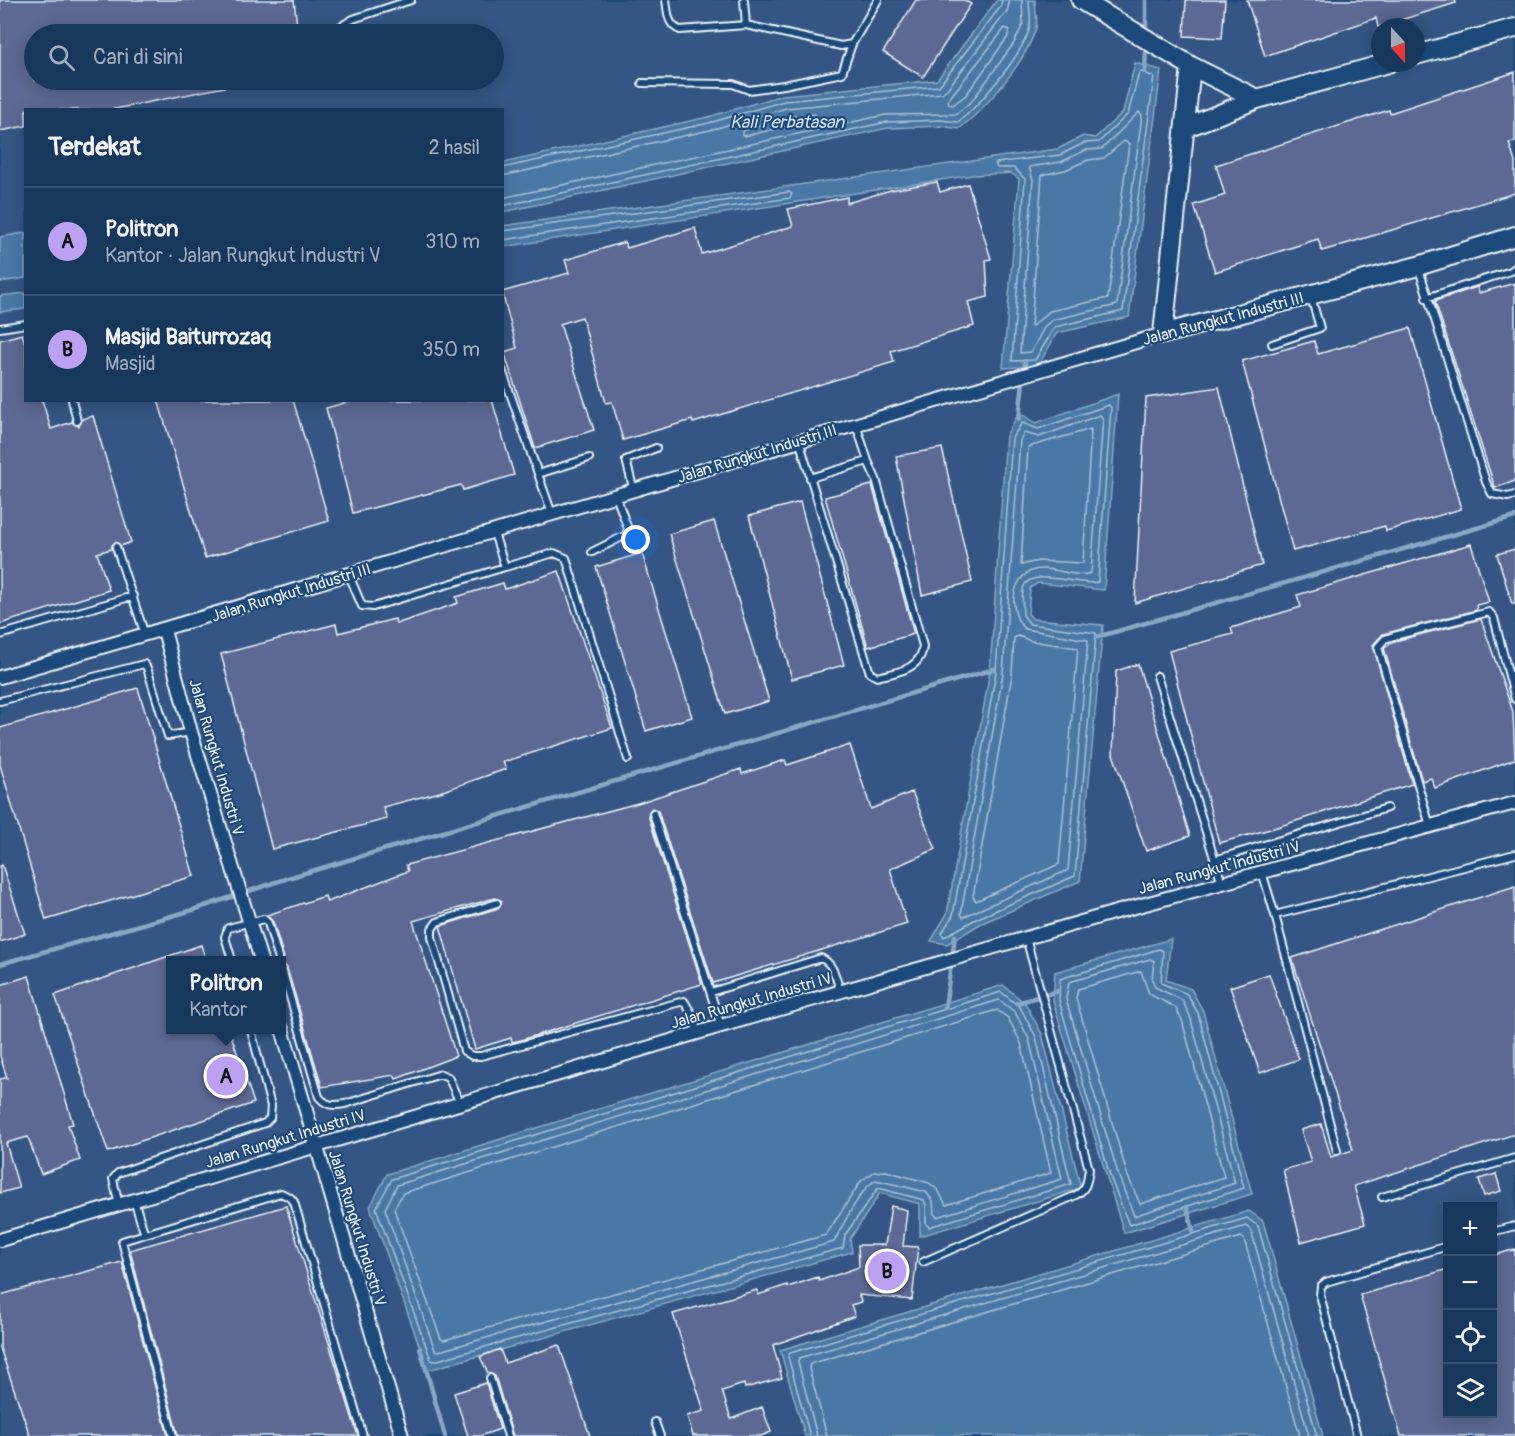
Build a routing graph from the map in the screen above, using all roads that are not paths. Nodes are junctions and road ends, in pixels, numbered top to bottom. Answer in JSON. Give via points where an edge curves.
{"nodes":[{"id":1,"x":411,"y":0,"type":"edge"},
{"id":2,"x":666,"y":0,"type":"edge"},
{"id":3,"x":744,"y":0,"type":"edge"},
{"id":4,"x":878,"y":0,"type":"edge"},
{"id":5,"x":1081,"y":0,"type":"edge"},
{"id":6,"x":345,"y":24,"type":"edge"},
{"id":7,"x":746,"y":25,"type":"junction"},
{"id":8,"x":1515,"y":28,"type":"edge"},
{"id":9,"x":852,"y":44,"type":"junction"},
{"id":10,"x":1425,"y":53,"type":"edge"},
{"id":11,"x":1191,"y":66,"type":"junction"},
{"id":12,"x":1371,"y":68,"type":"edge"},
{"id":13,"x":642,"y":83,"type":"dead end"},
{"id":14,"x":1257,"y":99,"type":"junction"},
{"id":15,"x":1187,"y":127,"type":"junction"},
{"id":16,"x":1514,"y":240,"type":"edge"},
{"id":17,"x":1418,"y":266,"type":"junction"},
{"id":18,"x":1515,"y":268,"type":"edge"},
{"id":19,"x":1310,"y":294,"type":"junction"},
{"id":20,"x":1426,"y":297,"type":"junction"},
{"id":21,"x":24,"y":324,"type":"edge"},
{"id":22,"x":0,"y":328,"type":"edge"},
{"id":23,"x":1163,"y":334,"type":"junction"},
{"id":24,"x":1272,"y":344,"type":"dead end"},
{"id":25,"x":504,"y":375,"type":"edge"},
{"id":26,"x":72,"y":402,"type":"edge"},
{"id":27,"x":77,"y":421,"type":"dead end"},
{"id":28,"x":855,"y":423,"type":"junction"},
{"id":29,"x":799,"y":440,"type":"junction"},
{"id":30,"x":656,"y":448,"type":"dead end"},
{"id":31,"x":588,"y":458,"type":"dead end"},
{"id":32,"x":868,"y":461,"type":"junction"},
{"id":33,"x":538,"y":474,"type":"junction"},
{"id":34,"x":810,"y":478,"type":"junction"},
{"id":35,"x":634,"y":491,"type":"junction"},
{"id":36,"x":1515,"y":495,"type":"edge"},
{"id":37,"x":616,"y":496,"type":"junction"},
{"id":38,"x":552,"y":515,"type":"junction"},
{"id":39,"x":494,"y":533,"type":"junction"},
{"id":40,"x":116,"y":547,"type":"dead end"},
{"id":41,"x":592,"y":552,"type":"dead end"},
{"id":42,"x":505,"y":567,"type":"junction"},
{"id":43,"x":349,"y":575,"type":"junction"},
{"id":44,"x":133,"y":596,"type":"junction"},
{"id":45,"x":164,"y":630,"type":"junction"},
{"id":46,"x":0,"y":635,"type":"edge"},
{"id":47,"x":146,"y":636,"type":"junction"},
{"id":48,"x":1156,"y":676,"type":"dead end"},
{"id":49,"x":0,"y":677,"type":"edge"},
{"id":50,"x":1515,"y":699,"type":"edge"},
{"id":51,"x":0,"y":701,"type":"edge"},
{"id":52,"x":191,"y":732,"type":"junction"},
{"id":53,"x":628,"y":759,"type":"dead end"},
{"id":54,"x":1515,"y":803,"type":"edge"},
{"id":55,"x":1387,"y":808,"type":"dead end"},
{"id":56,"x":653,"y":813,"type":"dead end"},
{"id":57,"x":1430,"y":826,"type":"junction"},
{"id":58,"x":1515,"y":854,"type":"edge"},
{"id":59,"x":1214,"y":860,"type":"junction"},
{"id":60,"x":1262,"y":872,"type":"junction"},
{"id":61,"x":1222,"y":883,"type":"junction"},
{"id":62,"x":497,"y":903,"type":"dead end"},
{"id":63,"x":1275,"y":915,"type":"junction"},
{"id":64,"x":250,"y":922,"type":"junction"},
{"id":65,"x":1026,"y":938,"type":"junction"},
{"id":66,"x":231,"y":956,"type":"edge"},
{"id":67,"x":260,"y":956,"type":"edge"},
{"id":68,"x":278,"y":956,"type":"edge"},
{"id":69,"x":286,"y":983,"type":"edge"},
{"id":70,"x":711,"y":992,"type":"junction"},
{"id":71,"x":840,"y":992,"type":"junction"},
{"id":72,"x":721,"y":1026,"type":"junction"},
{"id":73,"x":698,"y":1033,"type":"junction"},
{"id":74,"x":252,"y":1034,"type":"edge"},
{"id":75,"x":283,"y":1034,"type":"edge"},
{"id":76,"x":460,"y":1103,"type":"junction"},
{"id":77,"x":316,"y":1146,"type":"junction"},
{"id":78,"x":1337,"y":1151,"type":"dead end"},
{"id":79,"x":1515,"y":1158,"type":"edge"},
{"id":80,"x":1382,"y":1197,"type":"dead end"},
{"id":81,"x":134,"y":1200,"type":"junction"},
{"id":82,"x":119,"y":1205,"type":"junction"},
{"id":83,"x":1515,"y":1226,"type":"edge"},
{"id":84,"x":1497,"y":1231,"type":"edge"},
{"id":85,"x":144,"y":1232,"type":"junction"},
{"id":86,"x":0,"y":1240,"type":"edge"},
{"id":87,"x":1443,"y":1247,"type":"edge"},
{"id":88,"x":923,"y":1262,"type":"dead end"},
{"id":89,"x":490,"y":1378,"type":"dead end"},
{"id":90,"x":656,"y":1422,"type":"dead end"},
{"id":91,"x":173,"y":1436,"type":"edge"},
{"id":92,"x":363,"y":1436,"type":"edge"},
{"id":93,"x":402,"y":1436,"type":"edge"},
{"id":94,"x":508,"y":1436,"type":"edge"},
{"id":95,"x":660,"y":1436,"type":"edge"},
{"id":96,"x":1357,"y":1436,"type":"edge"}],
"edges":[{"from":1,"to":6,"type":"lane"},
{"from":2,"to":7,"type":"lane","via":[[668,19],[680,30]]},
{"from":3,"to":7,"type":"lane"},
{"from":4,"to":9,"type":"lane"},
{"from":5,"to":11,"type":"street"},
{"from":7,"to":9,"type":"lane","via":[[841,46]]},
{"from":8,"to":10,"type":"street"},
{"from":9,"to":13,"type":"lane","via":[[842,73],[810,81],[749,90],[733,84]]},
{"from":11,"to":14,"type":"street"},
{"from":11,"to":15,"type":"street"},
{"from":12,"to":14,"type":"street"},
{"from":14,"to":15,"type":"street"},
{"from":15,"to":23,"type":"street"},
{"from":16,"to":17,"type":"street","name":"Jalan Rungkut Industri III"},
{"from":17,"to":19,"type":"street","name":"Jalan Rungkut Industri III"},
{"from":17,"to":20,"type":"lane"},
{"from":18,"to":20,"type":"lane"},
{"from":19,"to":23,"type":"street","name":"Jalan Rungkut Industri III"},
{"from":19,"to":24,"type":"lane","via":[[1320,328]]},
{"from":20,"to":36,"type":"lane","via":[[1485,482],[1492,494]]},
{"from":21,"to":22,"type":"lane"},
{"from":23,"to":28,"type":"street","name":"Jalan Rungkut Industri III"},
{"from":25,"to":33,"type":"lane"},
{"from":26,"to":27,"type":"lane"},
{"from":28,"to":29,"type":"street","name":"Jalan Rungkut Industri III"},
{"from":28,"to":32,"type":"lane"},
{"from":29,"to":34,"type":"lane"},
{"from":29,"to":35,"type":"street","name":"Jalan Rungkut Industri III"},
{"from":30,"to":35,"type":"lane","via":[[626,460]]},
{"from":31,"to":33,"type":"lane"},
{"from":32,"to":34,"type":"lane"},
{"from":32,"to":34,"type":"lane","via":[[923,646],[915,665],[893,673],[877,677],[870,673]]},
{"from":33,"to":38,"type":"lane"},
{"from":35,"to":37,"type":"street","name":"Jalan Rungkut Industri III"},
{"from":37,"to":38,"type":"street","name":"Jalan Rungkut Industri III"},
{"from":37,"to":41,"type":"lane","via":[[628,529],[626,535]]},
{"from":38,"to":39,"type":"street","name":"Jalan Rungkut Industri III"},
{"from":39,"to":42,"type":"lane"},
{"from":39,"to":43,"type":"street","name":"Jalan Rungkut Industri III"},
{"from":40,"to":44,"type":"lane"},
{"from":42,"to":43,"type":"lane","via":[[366,608]]},
{"from":42,"to":53,"type":"lane","via":[[554,553],[566,558]]},
{"from":43,"to":45,"type":"street","name":"Jalan Rungkut Industri III"},
{"from":44,"to":46,"type":"lane"},
{"from":44,"to":47,"type":"lane"},
{"from":45,"to":47,"type":"street","name":"Jalan Rungkut Industri III"},
{"from":45,"to":52,"type":"street","name":"Jalan Rungkut Industri V"},
{"from":47,"to":49,"type":"street","name":"Jalan Rungkut Industri III"},
{"from":48,"to":59,"type":"lane"},
{"from":50,"to":57,"type":"lane","via":[[1494,618],[1489,612],[1394,636],[1378,647]]},
{"from":51,"to":52,"type":"lane","via":[[144,664],[168,736]]},
{"from":52,"to":64,"type":"street","name":"Jalan Rungkut Industri V"},
{"from":54,"to":57,"type":"street","name":"Jalan Rungkut Industri IV"},
{"from":55,"to":59,"type":"lane"},
{"from":56,"to":70,"type":"lane"},
{"from":57,"to":60,"type":"street","name":"Jalan Rungkut Industri IV"},
{"from":58,"to":63,"type":"lane"},
{"from":59,"to":61,"type":"lane"},
{"from":60,"to":61,"type":"street","name":"Jalan Rungkut Industri IV"},
{"from":60,"to":63,"type":"lane"},
{"from":61,"to":65,"type":"street","name":"Jalan Rungkut Industri IV"},
{"from":62,"to":73,"type":"lane","via":[[437,922],[432,929],[464,1051],[481,1056],[684,1001]]},
{"from":63,"to":78,"type":"lane"},
{"from":64,"to":66,"type":"lane","via":[[228,928]]},
{"from":64,"to":67,"type":"street","name":"Jalan Rungkut Industri V"},
{"from":64,"to":68,"type":"lane","via":[[266,920]]},
{"from":65,"to":71,"type":"street","name":"Jalan Rungkut Industri IV"},
{"from":65,"to":88,"type":"lane","via":[[1089,1168],[1083,1192]]},
{"from":69,"to":76,"type":"lane","via":[[319,1097],[324,1102],[332,1106],[345,1104],[441,1074],[448,1077]]},
{"from":70,"to":71,"type":"lane","via":[[821,958],[834,971]]},
{"from":70,"to":72,"type":"lane"},
{"from":71,"to":72,"type":"street","name":"Jalan Rungkut Industri IV"},
{"from":72,"to":73,"type":"street","name":"Jalan Rungkut Industri IV"},
{"from":73,"to":76,"type":"street","name":"Jalan Rungkut Industri IV"},
{"from":74,"to":82,"type":"lane","via":[[271,1106],[270,1118],[265,1123],[118,1173],[112,1184]]},
{"from":75,"to":77,"type":"street","name":"Jalan Rungkut Industri V"},
{"from":76,"to":77,"type":"street","name":"Jalan Rungkut Industri IV"},
{"from":77,"to":81,"type":"street","name":"Jalan Rungkut Industri IV"},
{"from":77,"to":93,"type":"street","name":"Jalan Rungkut Industri V"},
{"from":79,"to":80,"type":"lane"},
{"from":81,"to":82,"type":"street","name":"Jalan Rungkut Industri IV"},
{"from":81,"to":85,"type":"lane"},
{"from":82,"to":86,"type":"street","name":"Jalan Rungkut Industri IV"},
{"from":83,"to":84,"type":"lane"},
{"from":85,"to":91,"type":"lane","via":[[124,1239],[122,1244]]},
{"from":85,"to":92,"type":"lane","via":[[281,1193],[291,1198]]},
{"from":87,"to":96,"type":"lane","via":[[1326,1281],[1321,1286],[1320,1295]]},
{"from":89,"to":94,"type":"lane"},
{"from":90,"to":95,"type":"lane"}]}
